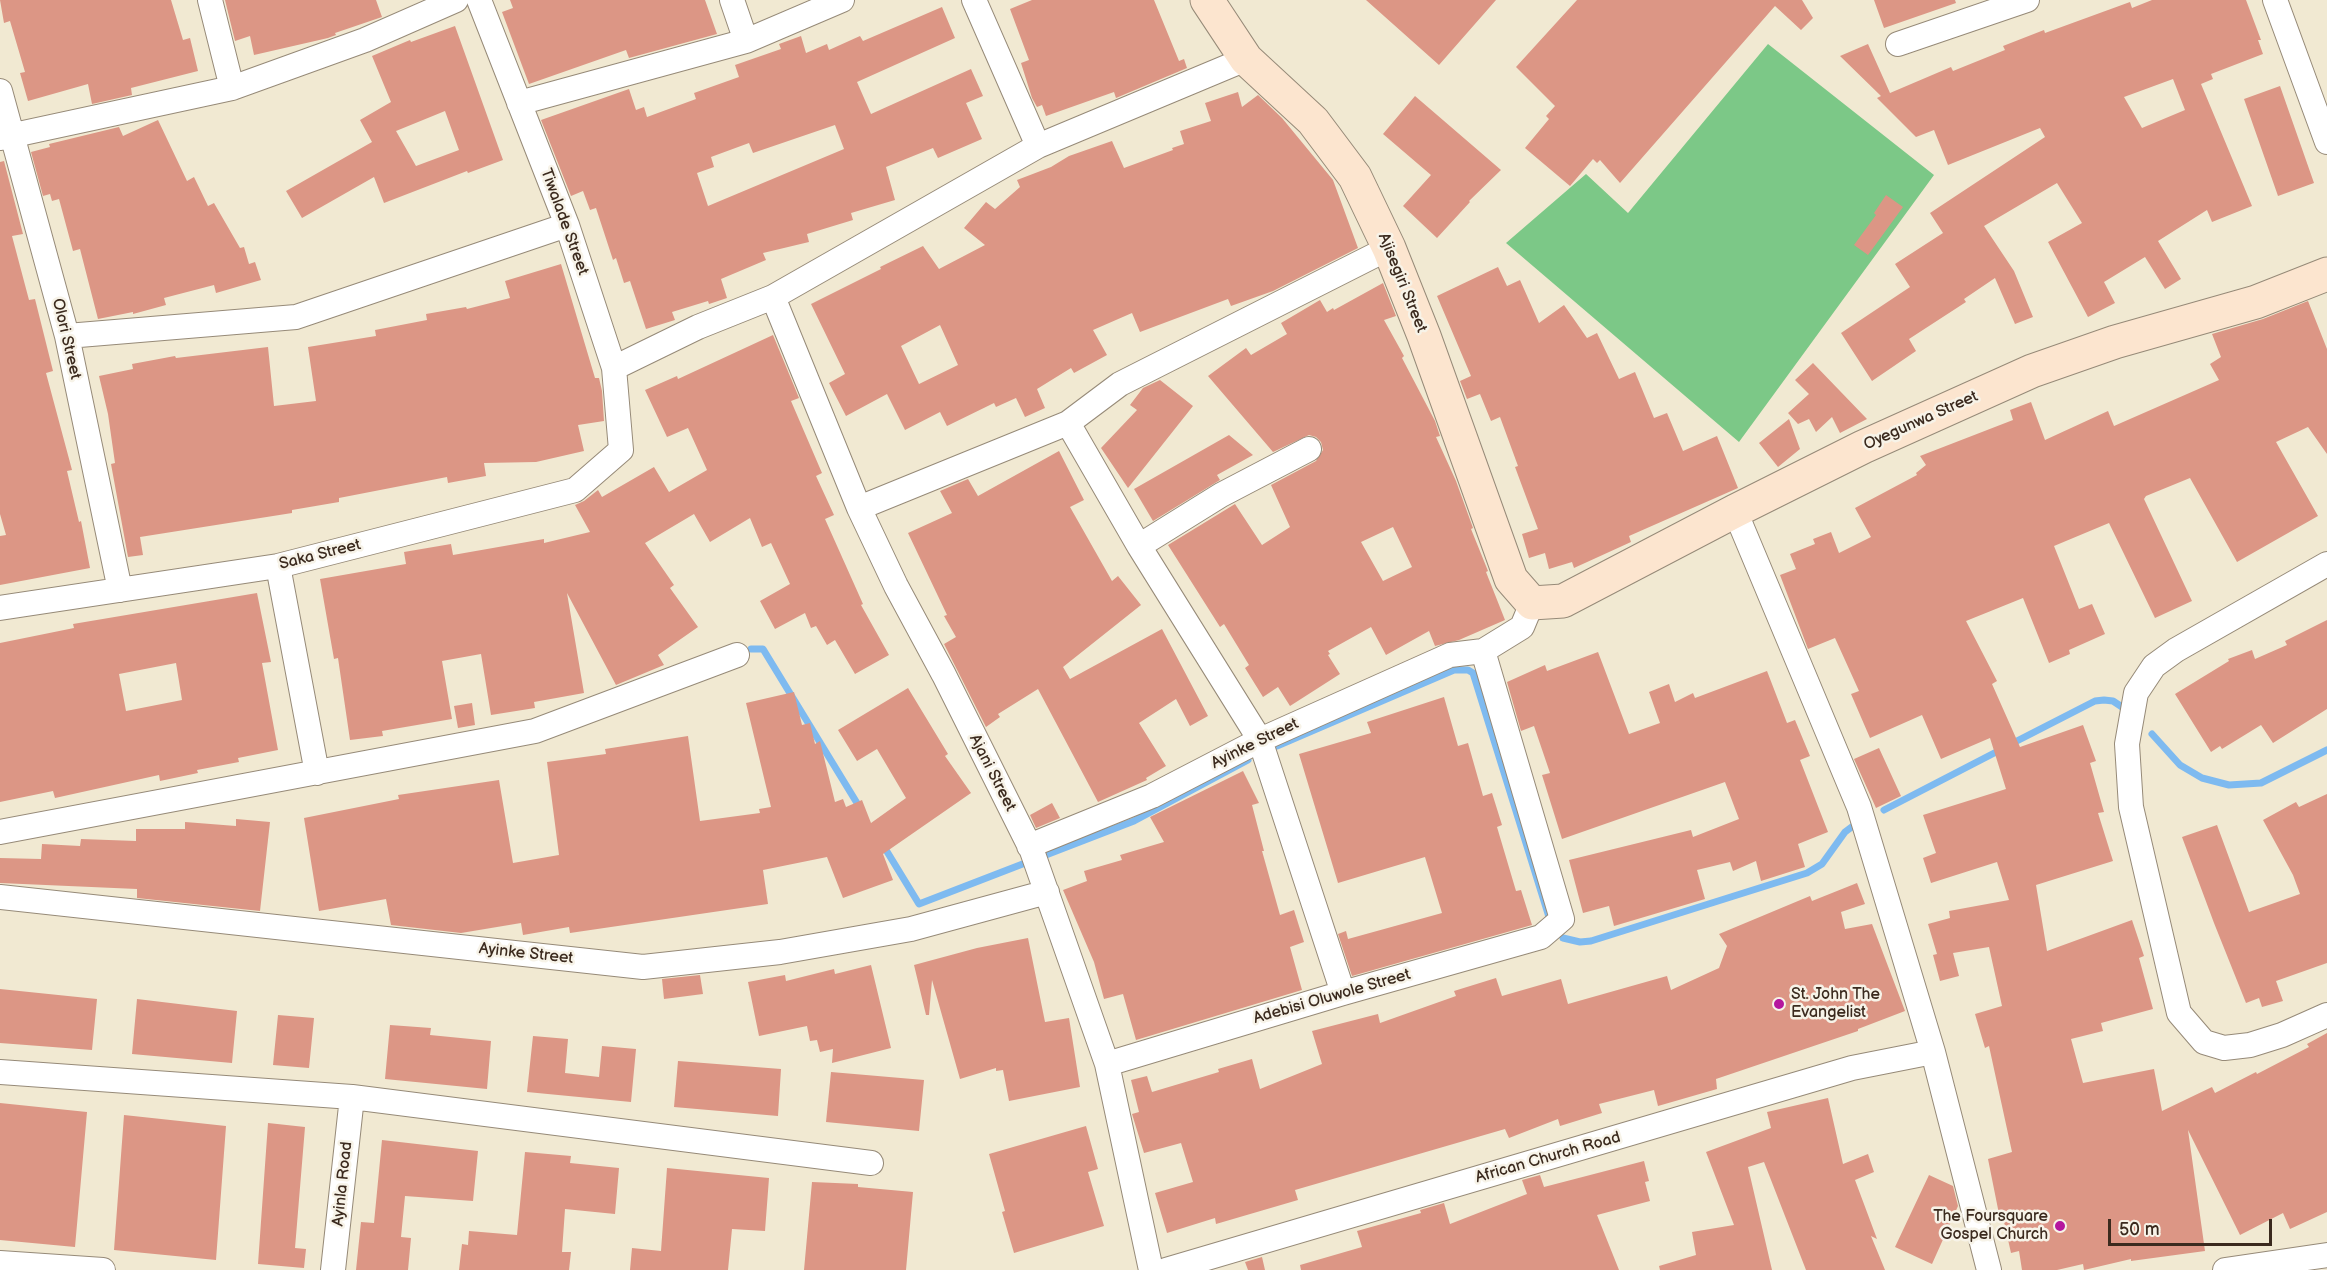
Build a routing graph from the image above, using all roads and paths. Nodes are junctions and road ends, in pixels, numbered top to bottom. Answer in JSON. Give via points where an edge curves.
{"nodes":[{"id":1,"x":210,"y":0,"type":"edge"},
{"id":2,"x":456,"y":0,"type":"edge"},
{"id":3,"x":479,"y":0,"type":"edge"},
{"id":4,"x":732,"y":0,"type":"edge"},
{"id":5,"x":842,"y":0,"type":"edge"},
{"id":6,"x":974,"y":0,"type":"edge"},
{"id":7,"x":1207,"y":0,"type":"edge"},
{"id":8,"x":2027,"y":0,"type":"edge"},
{"id":9,"x":2275,"y":0,"type":"edge"},
{"id":10,"x":746,"y":41,"type":"junction"},
{"id":11,"x":1898,"y":44,"type":"dead end"},
{"id":12,"x":1246,"y":59,"type":"junction"},
{"id":13,"x":232,"y":88,"type":"junction"},
{"id":14,"x":0,"y":92,"type":"edge"},
{"id":15,"x":519,"y":103,"type":"junction"},
{"id":16,"x":6,"y":136,"type":"edge"},
{"id":17,"x":2327,"y":142,"type":"edge"},
{"id":18,"x":1038,"y":146,"type":"junction"},
{"id":19,"x":567,"y":225,"type":"junction"},
{"id":20,"x":1389,"y":248,"type":"junction"},
{"id":21,"x":2327,"y":274,"type":"edge"},
{"id":22,"x":773,"y":297,"type":"junction"},
{"id":23,"x":67,"y":336,"type":"junction"},
{"id":24,"x":614,"y":368,"type":"junction"},
{"id":25,"x":1068,"y":423,"type":"junction"},
{"id":26,"x":1309,"y":449,"type":"dead end"},
{"id":27,"x":621,"y":450,"type":"joint"},
{"id":28,"x":859,"y":508,"type":"junction"},
{"id":29,"x":1735,"y":511,"type":"junction"},
{"id":30,"x":1139,"y":546,"type":"junction"},
{"id":31,"x":2327,"y":564,"type":"edge"},
{"id":32,"x":278,"y":566,"type":"junction"},
{"id":33,"x":120,"y":590,"type":"junction"},
{"id":34,"x":1532,"y":603,"type":"junction"},
{"id":35,"x":0,"y":608,"type":"edge"},
{"id":36,"x":1483,"y":651,"type":"junction"},
{"id":37,"x":737,"y":655,"type":"dead end"},
{"id":38,"x":1260,"y":740,"type":"junction"},
{"id":39,"x":317,"y":773,"type":"junction"},
{"id":40,"x":0,"y":832,"type":"edge"},
{"id":41,"x":1033,"y":855,"type":"junction"},
{"id":42,"x":1047,"y":892,"type":"junction"},
{"id":43,"x":0,"y":897,"type":"edge"},
{"id":44,"x":1343,"y":993,"type":"junction"},
{"id":45,"x":2327,"y":1015,"type":"edge"},
{"id":46,"x":1933,"y":1052,"type":"junction"},
{"id":47,"x":1107,"y":1064,"type":"junction"},
{"id":48,"x":0,"y":1072,"type":"edge"},
{"id":49,"x":352,"y":1097,"type":"junction"},
{"id":50,"x":871,"y":1163,"type":"dead end"},
{"id":51,"x":2327,"y":1255,"type":"edge"},
{"id":52,"x":0,"y":1263,"type":"edge"},
{"id":53,"x":103,"y":1270,"type":"edge"},
{"id":54,"x":333,"y":1270,"type":"edge"},
{"id":55,"x":1151,"y":1270,"type":"edge"},
{"id":56,"x":1166,"y":1270,"type":"edge"},
{"id":57,"x":1989,"y":1270,"type":"edge"},
{"id":58,"x":2225,"y":1270,"type":"edge"}],
"edges":[{"from":1,"to":13,"type":"street"},
{"from":2,"to":13,"type":"street","via":[[365,40]]},
{"from":3,"to":15,"type":"street","name":"Tiwalade Street"},
{"from":4,"to":10,"type":"street"},
{"from":5,"to":10,"type":"street"},
{"from":6,"to":18,"type":"street"},
{"from":7,"to":12,"type":"street","name":"Ajisegiri Street"},
{"from":8,"to":11,"type":"street"},
{"from":9,"to":17,"type":"street"},
{"from":10,"to":15,"type":"street"},
{"from":12,"to":18,"type":"street"},
{"from":12,"to":20,"type":"street","name":"Ajisegiri Street","via":[[1313,122],[1355,177]]},
{"from":13,"to":16,"type":"street"},
{"from":14,"to":16,"type":"street","name":"Olori Street"},
{"from":15,"to":19,"type":"street","name":"Tiwalade Street"},
{"from":16,"to":23,"type":"street","name":"Olori Street"},
{"from":18,"to":22,"type":"street"},
{"from":19,"to":23,"type":"street","via":[[296,317]]},
{"from":19,"to":24,"type":"street","name":"Tiwalade Street"},
{"from":20,"to":25,"type":"street","via":[[1120,384]]},
{"from":20,"to":34,"type":"street","name":"Ajisegiri Street","via":[[1511,579]]},
{"from":21,"to":29,"type":"street","name":"Oyegunwa Street","via":[[2256,302],[2115,342],[2032,372],[1863,447]]},
{"from":22,"to":24,"type":"street","via":[[698,327]]},
{"from":22,"to":28,"type":"street","name":"Ajani Street"},
{"from":23,"to":33,"type":"street","name":"Olori Street"},
{"from":24,"to":27,"type":"street","name":"Tiwalade Street"},
{"from":25,"to":28,"type":"street"},
{"from":25,"to":30,"type":"street"},
{"from":26,"to":30,"type":"street","via":[[1221,495]]},
{"from":27,"to":32,"type":"street","name":"Saka Street","via":[[575,490]]},
{"from":28,"to":41,"type":"street","name":"Ajani Street"},
{"from":29,"to":34,"type":"street","name":"Oyegunwa Street","via":[[1563,601]]},
{"from":29,"to":46,"type":"street","via":[[1859,807]]},
{"from":30,"to":38,"type":"street"},
{"from":31,"to":45,"type":"street","via":[[2154,666],[2136,693],[2127,744],[2131,807],[2179,1013],[2204,1042],[2224,1048],[2261,1042]]},
{"from":32,"to":33,"type":"street","name":"Saka Street"},
{"from":32,"to":39,"type":"street"},
{"from":33,"to":35,"type":"street","name":"Saka Street"},
{"from":34,"to":36,"type":"street","via":[[1522,627]]},
{"from":36,"to":38,"type":"street","name":"Ayinke Street","via":[[1450,655]]},
{"from":36,"to":44,"type":"street","name":"Adebisi Oluwole Street","via":[[1562,919],[1541,937]]},
{"from":37,"to":39,"type":"street","via":[[535,731]]},
{"from":38,"to":41,"type":"street","name":"Ayinke Street"},
{"from":38,"to":44,"type":"street"},
{"from":39,"to":40,"type":"street"},
{"from":41,"to":42,"type":"street","name":"Ajani Street"},
{"from":42,"to":43,"type":"street","name":"Ayinke Street","via":[[911,929],[780,952],[643,967]]},
{"from":42,"to":47,"type":"street","name":"Ajani Street"},
{"from":44,"to":47,"type":"street","name":"Adebisi Oluwole Street"},
{"from":46,"to":56,"type":"street","name":"African Church Road","via":[[1852,1068]]},
{"from":46,"to":57,"type":"street"},
{"from":47,"to":55,"type":"street","name":"Ajani Street"},
{"from":48,"to":49,"type":"street"},
{"from":49,"to":50,"type":"street"},
{"from":49,"to":54,"type":"street","name":"Ayinla Road"},
{"from":51,"to":58,"type":"street"},
{"from":52,"to":53,"type":"street"}]}
